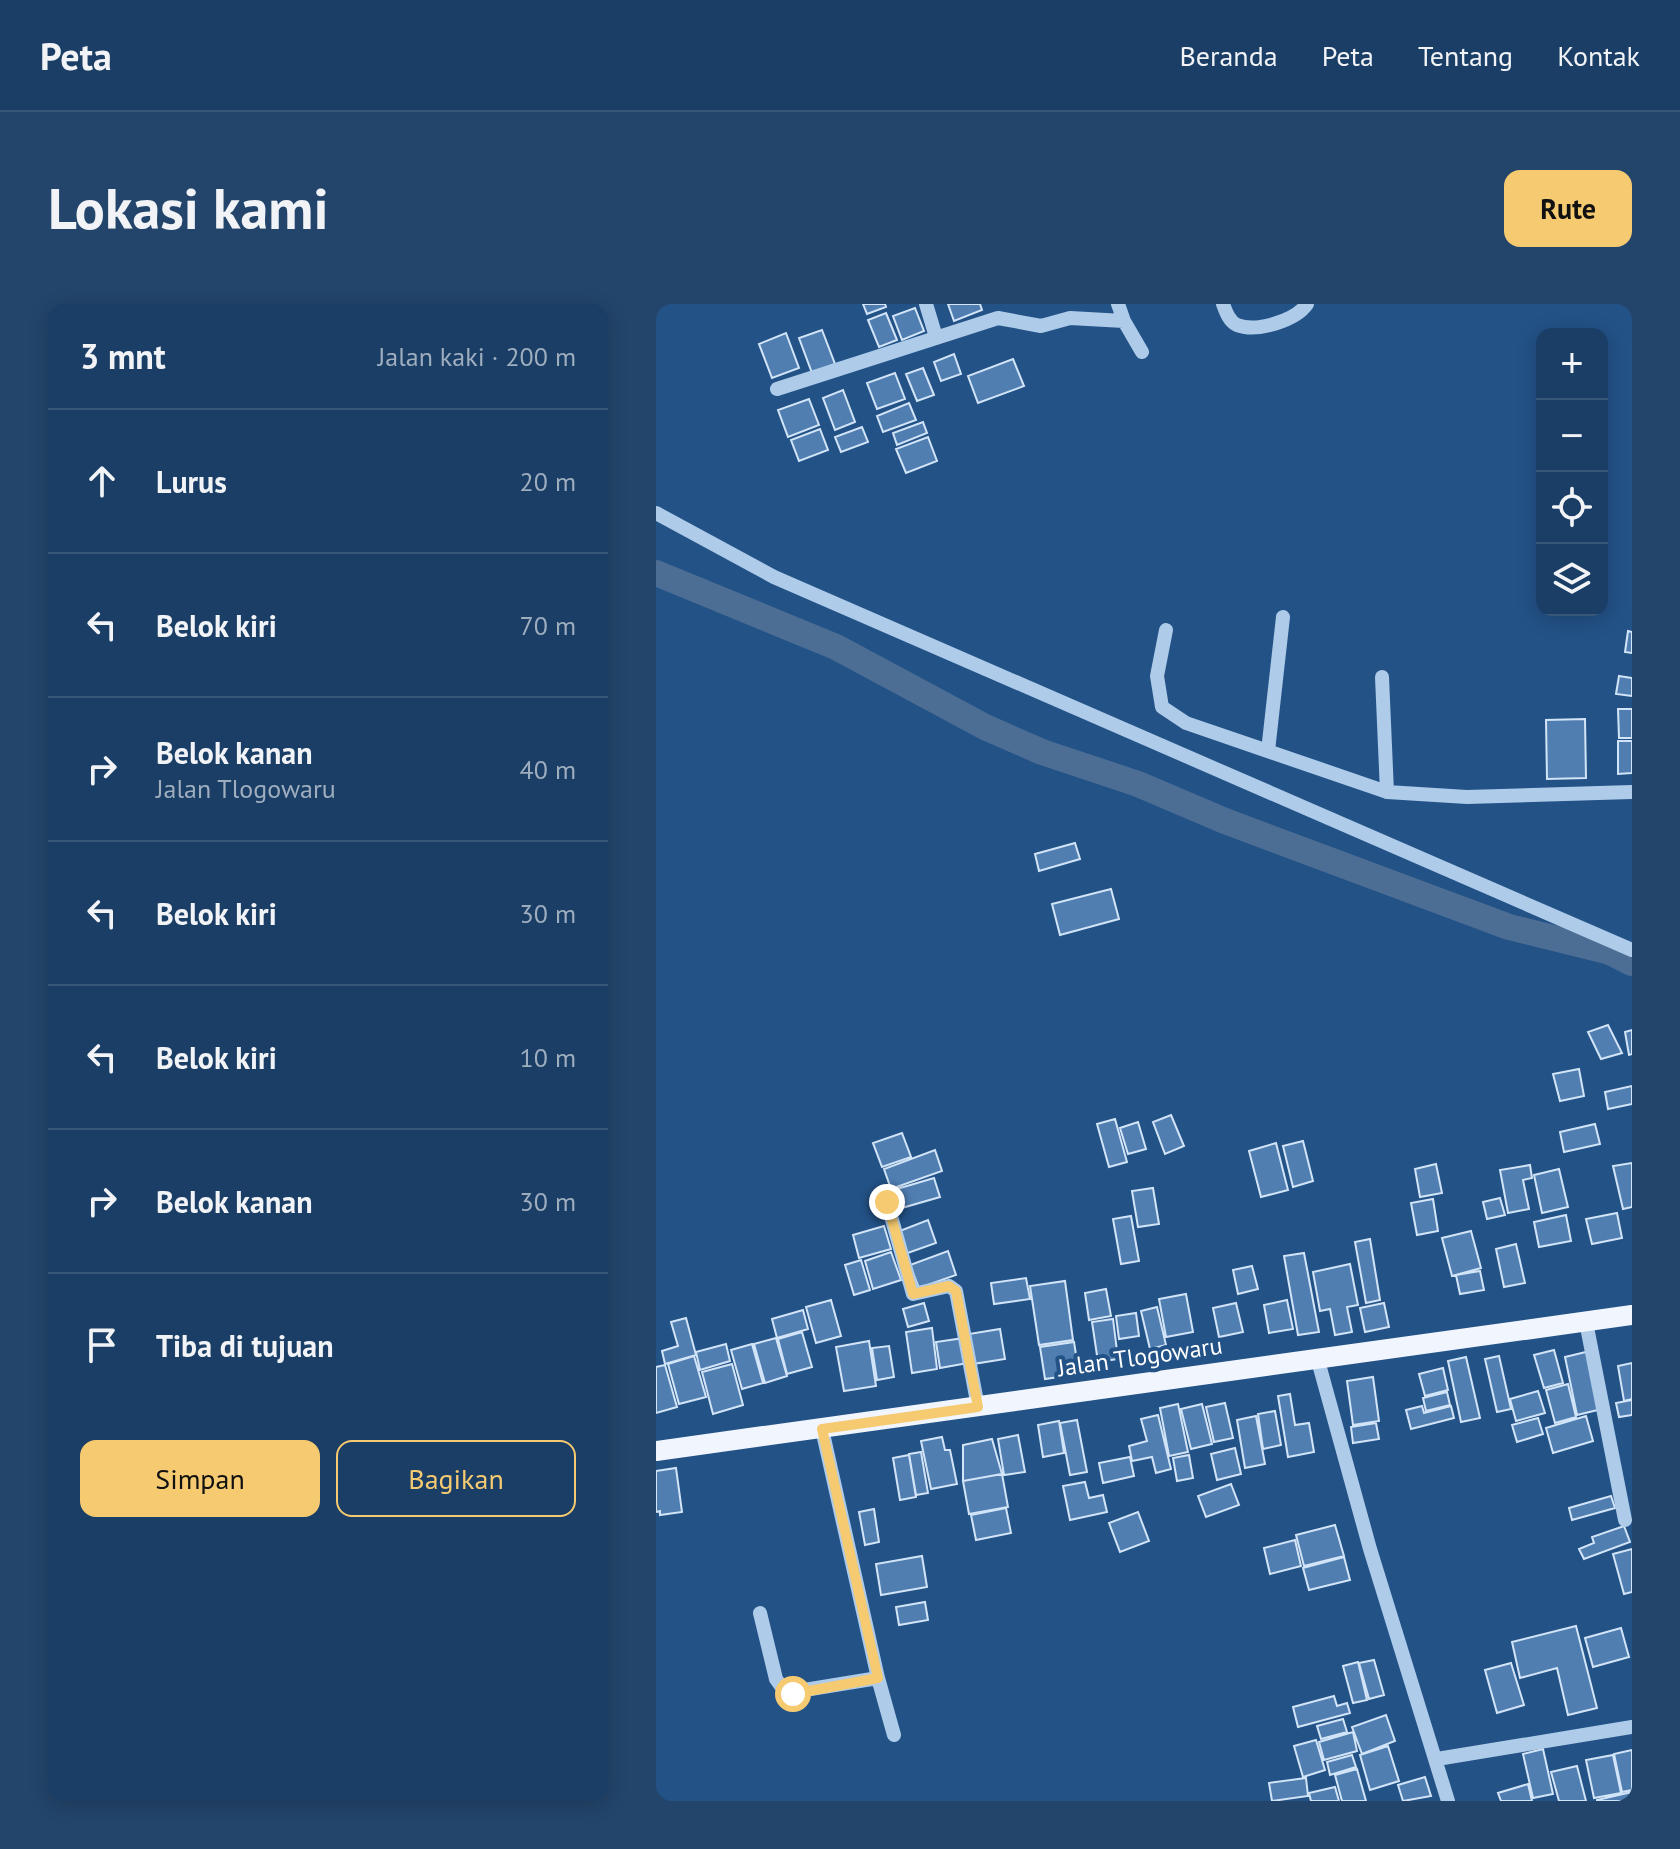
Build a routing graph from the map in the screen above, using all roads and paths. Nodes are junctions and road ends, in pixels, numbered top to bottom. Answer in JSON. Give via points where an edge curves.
{"nodes":[{"id":1,"x":926,"y":304,"type":"edge"},
{"id":2,"x":1118,"y":304,"type":"edge"},
{"id":3,"x":1223,"y":304,"type":"edge"},
{"id":4,"x":1307,"y":304,"type":"edge"},
{"id":5,"x":1124,"y":321,"type":"junction"},
{"id":6,"x":936,"y":337,"type":"junction"},
{"id":7,"x":1142,"y":352,"type":"dead end"},
{"id":8,"x":777,"y":389,"type":"dead end"},
{"id":9,"x":656,"y":513,"type":"edge"},
{"id":10,"x":1283,"y":617,"type":"dead end"},
{"id":11,"x":1166,"y":630,"type":"dead end"},
{"id":12,"x":1382,"y":677,"type":"dead end"},
{"id":13,"x":1268,"y":751,"type":"junction"},
{"id":14,"x":1387,"y":792,"type":"junction"},
{"id":15,"x":1632,"y":792,"type":"edge"},
{"id":16,"x":1632,"y":950,"type":"edge"},
{"id":17,"x":887,"y":1202,"type":"dead end"},
{"id":18,"x":1632,"y":1315,"type":"edge"},
{"id":19,"x":1586,"y":1322,"type":"junction"},
{"id":20,"x":1317,"y":1357,"type":"junction"},
{"id":21,"x":978,"y":1407,"type":"junction"},
{"id":22,"x":822,"y":1429,"type":"junction"},
{"id":23,"x":656,"y":1451,"type":"edge"},
{"id":24,"x":1625,"y":1520,"type":"dead end"},
{"id":25,"x":760,"y":1613,"type":"dead end"},
{"id":26,"x":878,"y":1678,"type":"junction"},
{"id":27,"x":1632,"y":1727,"type":"edge"},
{"id":28,"x":894,"y":1735,"type":"dead end"},
{"id":29,"x":1437,"y":1759,"type":"junction"},
{"id":30,"x":1445,"y":1800,"type":"edge"}],
"edges":[{"from":1,"to":6,"type":"street"},
{"from":2,"to":5,"type":"street"},
{"from":3,"to":4,"type":"street","via":[[1228,317],[1243,326],[1295,316]]},
{"from":5,"to":6,"type":"street","via":[[1070,318],[1041,326],[998,318]]},
{"from":5,"to":7,"type":"street"},
{"from":6,"to":8,"type":"street"},
{"from":9,"to":16,"type":"street","via":[[774,577]]},
{"from":10,"to":13,"type":"street"},
{"from":11,"to":13,"type":"street","via":[[1157,676],[1162,707],[1186,723]]},
{"from":12,"to":14,"type":"street"},
{"from":13,"to":14,"type":"street"},
{"from":14,"to":15,"type":"street","via":[[1467,797]]},
{"from":17,"to":21,"type":"street","via":[[913,1294],[949,1286],[956,1291]]},
{"from":18,"to":19,"type":"main road","name":"Jalan Tlogowaru"},
{"from":19,"to":20,"type":"main road","name":"Jalan Tlogowaru"},
{"from":19,"to":24,"type":"street"},
{"from":20,"to":21,"type":"main road","name":"Jalan Tlogowaru"},
{"from":20,"to":29,"type":"street","via":[[1370,1549]]},
{"from":21,"to":22,"type":"main road","name":"Jalan Tlogowaru"},
{"from":22,"to":23,"type":"main road","name":"Jalan Tlogowaru"},
{"from":22,"to":26,"type":"street"},
{"from":25,"to":26,"type":"street","via":[[776,1679],[786,1693]]},
{"from":26,"to":28,"type":"street"},
{"from":27,"to":29,"type":"street"},
{"from":29,"to":30,"type":"street"}]}
